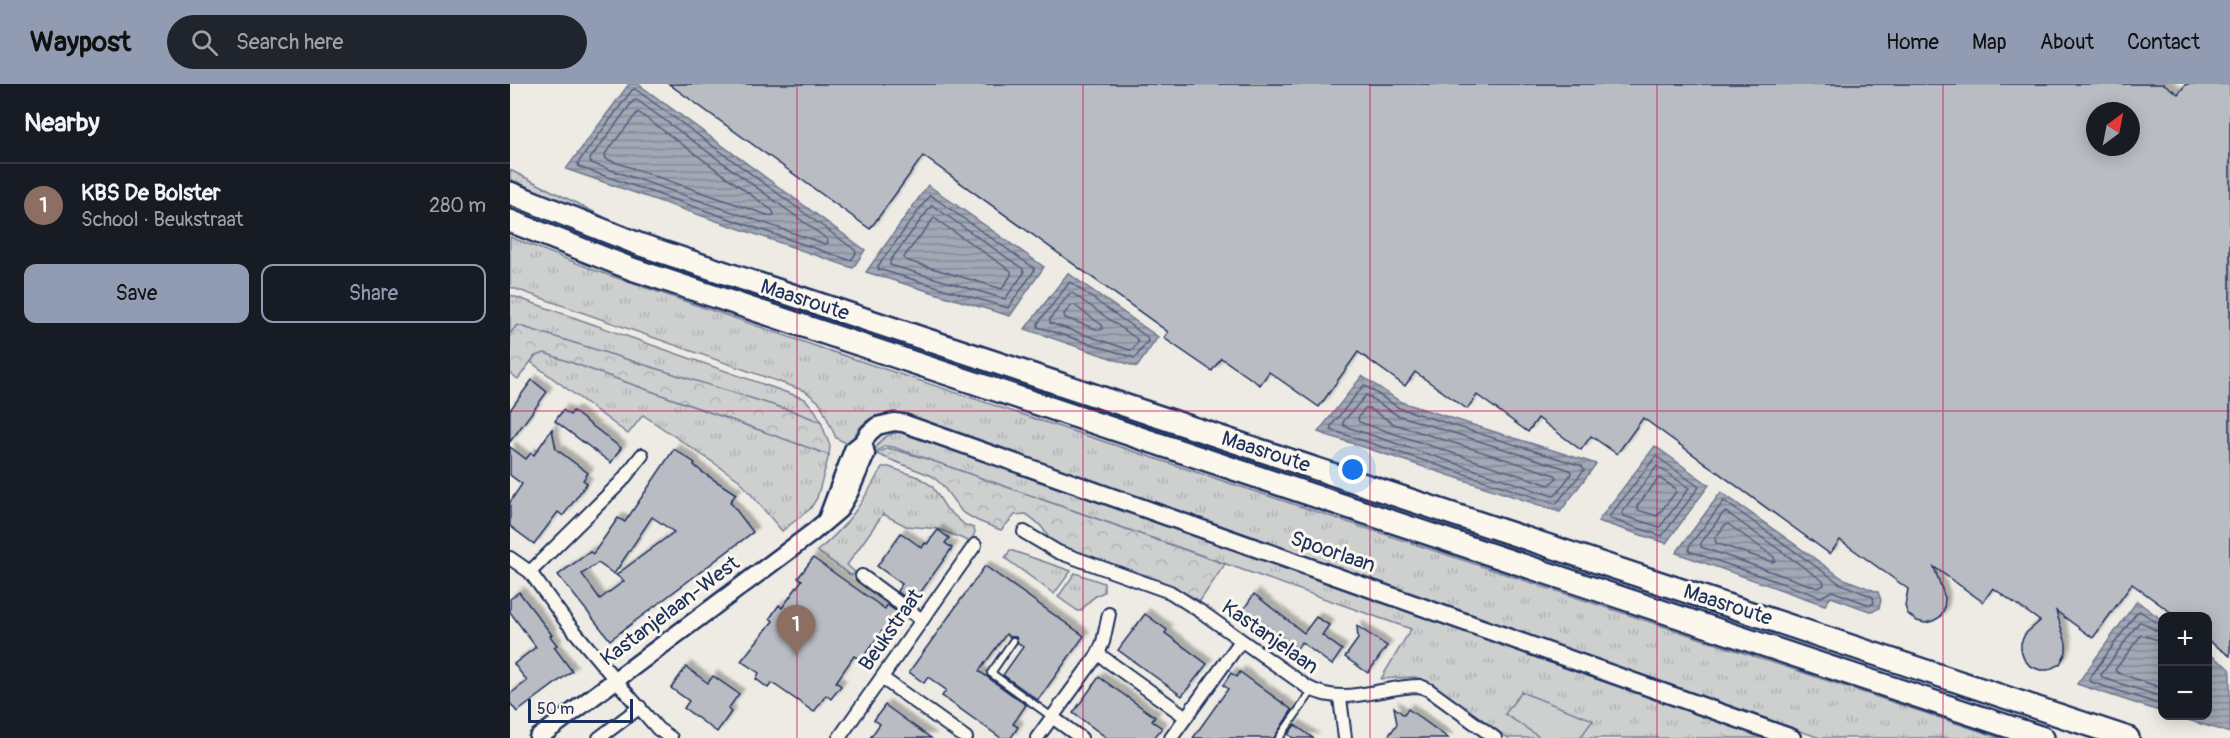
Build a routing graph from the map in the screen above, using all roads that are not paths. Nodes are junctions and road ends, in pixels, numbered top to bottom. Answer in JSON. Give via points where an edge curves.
{"nodes":[{"id":1,"x":510,"y":192,"type":"edge"},
{"id":2,"x":510,"y":221,"type":"edge"},
{"id":3,"x":863,"y":442,"type":"joint"},
{"id":4,"x":642,"y":455,"type":"dead end"},
{"id":5,"x":1024,"y":532,"type":"dead end"},
{"id":6,"x":975,"y":545,"type":"dead end"},
{"id":7,"x":510,"y":558,"type":"edge"},
{"id":8,"x":530,"y":573,"type":"junction"},
{"id":9,"x":862,"y":576,"type":"dead end"},
{"id":10,"x":1109,"y":614,"type":"dead end"},
{"id":11,"x":922,"y":620,"type":"junction"},
{"id":12,"x":1013,"y":640,"type":"dead end"},
{"id":13,"x":1241,"y":641,"type":"junction"},
{"id":14,"x":1098,"y":654,"type":"junction"},
{"id":15,"x":882,"y":678,"type":"junction"},
{"id":16,"x":616,"y":679,"type":"junction"},
{"id":17,"x":1312,"y":691,"type":"junction"},
{"id":18,"x":1340,"y":698,"type":"junction"},
{"id":19,"x":640,"y":708,"type":"junction"},
{"id":20,"x":1052,"y":717,"type":"junction"},
{"id":21,"x":1186,"y":717,"type":"junction"},
{"id":22,"x":538,"y":738,"type":"edge"},
{"id":23,"x":599,"y":738,"type":"edge"},
{"id":24,"x":671,"y":738,"type":"edge"},
{"id":25,"x":839,"y":738,"type":"edge"},
{"id":26,"x":966,"y":738,"type":"edge"},
{"id":27,"x":1037,"y":738,"type":"edge"},
{"id":28,"x":1082,"y":738,"type":"edge"},
{"id":29,"x":1171,"y":738,"type":"edge"},
{"id":30,"x":1279,"y":738,"type":"edge"},
{"id":31,"x":1345,"y":738,"type":"edge"},
{"id":32,"x":1495,"y":738,"type":"edge"},
{"id":33,"x":1792,"y":738,"type":"edge"},
{"id":34,"x":2043,"y":738,"type":"edge"},
{"id":35,"x":2128,"y":738,"type":"edge"}],
"edges":[{"from":1,"to":35,"type":"highway","name":"Maasroute","via":[[641,245]]},
{"from":2,"to":34,"type":"highway","name":"Maasroute","via":[[632,269]]},
{"from":3,"to":16,"type":"main road","name":"Kastanjelaan-West","via":[[853,450],[827,519]]},
{"from":3,"to":33,"type":"main road","name":"Spoorlaan","via":[[877,426],[903,423]]},
{"from":4,"to":8,"type":"street","via":[[621,482]]},
{"from":5,"to":13,"type":"street","name":"Kastanjelaan","via":[[1058,552],[1170,592]]},
{"from":6,"to":11,"type":"street","name":"Beukstraat"},
{"from":7,"to":8,"type":"street"},
{"from":8,"to":16,"type":"street"},
{"from":9,"to":11,"type":"street"},
{"from":10,"to":14,"type":"street"},
{"from":11,"to":15,"type":"street","name":"Beukstraat"},
{"from":12,"to":20,"type":"lane","via":[[991,673]]},
{"from":13,"to":17,"type":"street","name":"Kastanjelaan"},
{"from":13,"to":21,"type":"street"},
{"from":14,"to":20,"type":"street"},
{"from":14,"to":21,"type":"street"},
{"from":15,"to":25,"type":"street","name":"Beukstraat"},
{"from":15,"to":26,"type":"street"},
{"from":16,"to":19,"type":"street"},
{"from":16,"to":22,"type":"main road","name":"Kastanjelaan-West"},
{"from":17,"to":18,"type":"street","name":"Kastanjelaan"},
{"from":17,"to":30,"type":"lane"},
{"from":18,"to":31,"type":"street"},
{"from":18,"to":32,"type":"street","name":"Kastanjelaan","via":[[1420,686]]},
{"from":19,"to":23,"type":"street"},
{"from":19,"to":24,"type":"street"},
{"from":20,"to":27,"type":"street"},
{"from":20,"to":28,"type":"street"},
{"from":21,"to":29,"type":"street"}]}
